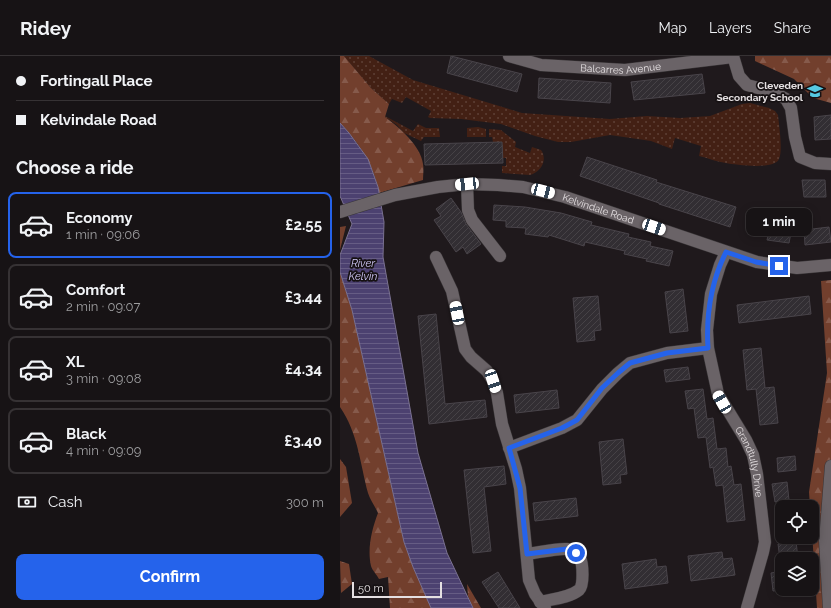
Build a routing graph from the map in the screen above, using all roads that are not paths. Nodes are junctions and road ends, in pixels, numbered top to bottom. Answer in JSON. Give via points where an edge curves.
{"nodes":[{"id":1,"x":509,"y":56,"type":"edge"},
{"id":2,"x":733,"y":56,"type":"edge"},
{"id":3,"x":831,"y":164,"type":"edge"},
{"id":4,"x":467,"y":184,"type":"junction"},
{"id":5,"x":340,"y":212,"type":"edge"},
{"id":6,"x":726,"y":252,"type":"junction"},
{"id":7,"x":500,"y":256,"type":"dead end"},
{"id":8,"x":436,"y":257,"type":"dead end"},
{"id":9,"x":831,"y":265,"type":"edge"},
{"id":10,"x":708,"y":348,"type":"junction"},
{"id":11,"x":509,"y":448,"type":"junction"},
{"id":12,"x":831,"y":466,"type":"edge"},
{"id":13,"x":527,"y":554,"type":"junction"},
{"id":14,"x":543,"y":605,"type":"edge"},
{"id":15,"x":747,"y":608,"type":"edge"},
{"id":16,"x":829,"y":608,"type":"edge"}],
"edges":[{"from":1,"to":2,"type":"street","name":"Balcarres Avenue","via":[[541,65],[626,70]]},
{"from":2,"to":3,"type":"street","name":"Balcarres Avenue","via":[[739,76],[747,85],[773,92],[786,99],[791,108],[794,137],[800,157],[815,163]]},
{"from":4,"to":5,"type":"street","name":"Kelvindale Road","via":[[417,190]]},
{"from":4,"to":6,"type":"street","name":"Kelvindale Road","via":[[543,191]]},
{"from":4,"to":7,"type":"street","via":[[468,210],[472,220]]},
{"from":6,"to":9,"type":"street","name":"Kelvindale Road","via":[[756,262],[779,266],[797,268]]},
{"from":6,"to":10,"type":"street","name":"Grandtully Drive","via":[[711,294]]},
{"from":8,"to":11,"type":"street","via":[[452,291],[465,349],[487,371],[493,381]]},
{"from":10,"to":11,"type":"street","via":[[667,353],[630,363],[602,388],[577,420]]},
{"from":10,"to":15,"type":"street","name":"Grandtully Drive","via":[[718,394],[746,440],[753,455],[757,474],[764,542]]},
{"from":11,"to":13,"type":"street","via":[[520,488]]},
{"from":12,"to":16,"type":"street","via":[[825,541]]},
{"from":13,"to":14,"type":"street","via":[[529,580]]},
{"from":13,"to":14,"type":"street","via":[[567,549],[580,558],[582,587],[577,592]]}]}
